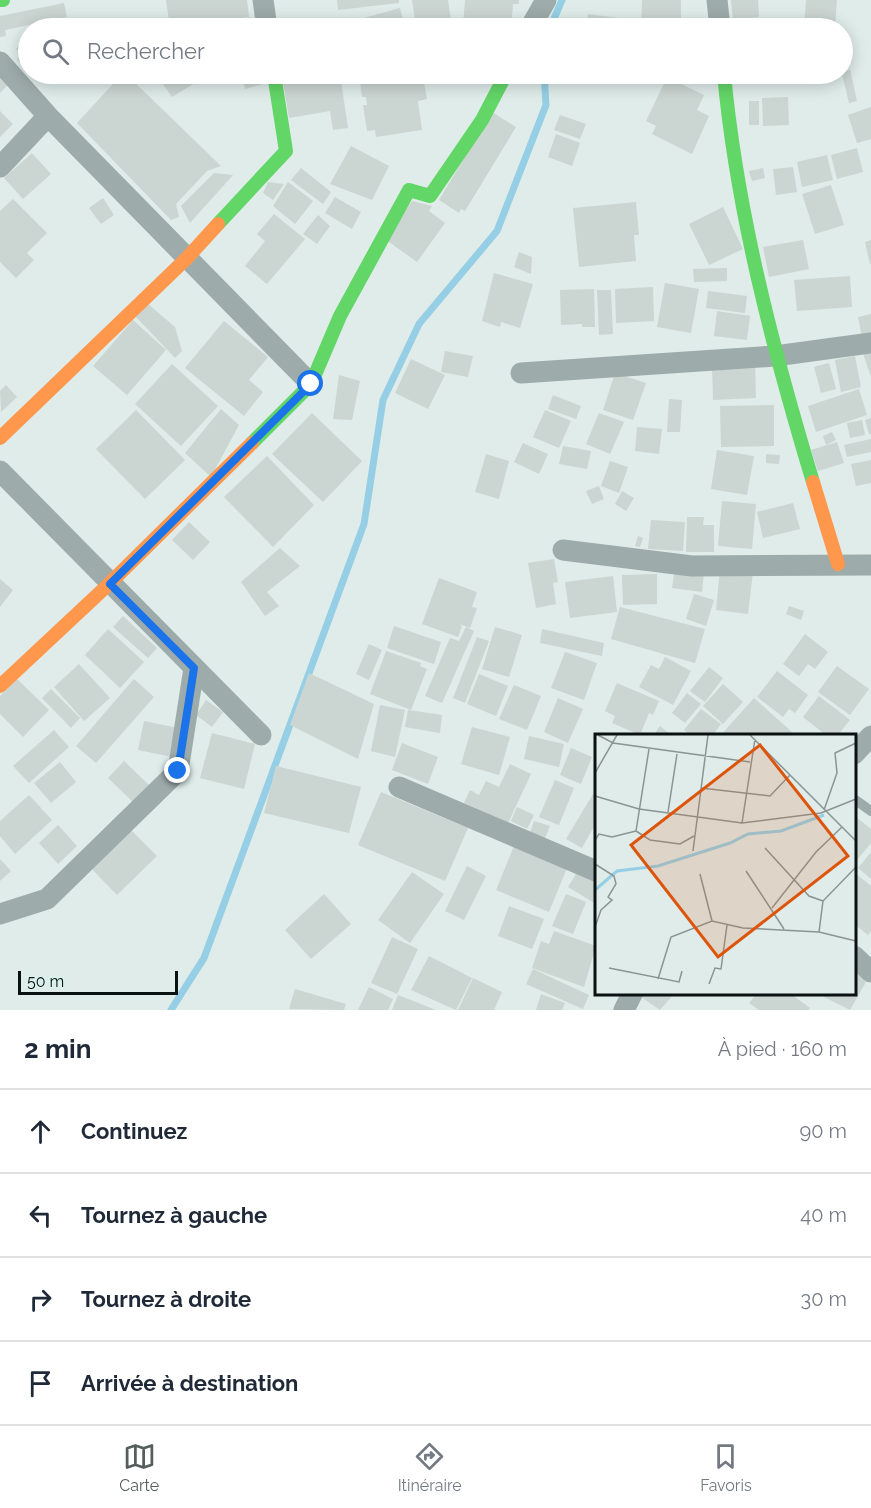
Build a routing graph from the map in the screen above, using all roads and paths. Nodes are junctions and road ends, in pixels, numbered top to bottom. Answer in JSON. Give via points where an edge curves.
{"nodes":[{"id":1,"x":263,"y":0,"type":"edge"},
{"id":2,"x":546,"y":0,"type":"edge"},
{"id":3,"x":717,"y":0,"type":"edge"},
{"id":4,"x":266,"y":18,"type":"edge"},
{"id":5,"x":536,"y":18,"type":"edge"},
{"id":6,"x":719,"y":18,"type":"edge"},
{"id":7,"x":0,"y":62,"type":"edge"},
{"id":8,"x":18,"y":82,"type":"edge"},
{"id":9,"x":20,"y":84,"type":"edge"},
{"id":10,"x":276,"y":84,"type":"edge"},
{"id":11,"x":501,"y":84,"type":"edge"},
{"id":12,"x":725,"y":84,"type":"edge"},
{"id":13,"x":48,"y":116,"type":"junction"},
{"id":14,"x":0,"y":167,"type":"edge"},
{"id":15,"x":186,"y":259,"type":"junction"},
{"id":16,"x":871,"y":343,"type":"edge"},
{"id":17,"x":775,"y":356,"type":"junction"},
{"id":18,"x":521,"y":373,"type":"dead end"},
{"id":19,"x":311,"y":384,"type":"junction"},
{"id":20,"x":0,"y":438,"type":"edge"},
{"id":21,"x":0,"y":471,"type":"edge"},
{"id":22,"x":563,"y":550,"type":"dead end"},
{"id":23,"x":838,"y":564,"type":"junction"},
{"id":24,"x":871,"y":565,"type":"edge"},
{"id":25,"x":110,"y":584,"type":"junction"},
{"id":26,"x":194,"y":668,"type":"junction"},
{"id":27,"x":0,"y":686,"type":"edge"},
{"id":28,"x":261,"y":735,"type":"dead end"},
{"id":29,"x":871,"y":736,"type":"edge"},
{"id":30,"x":856,"y":753,"type":"edge"},
{"id":31,"x":399,"y":787,"type":"dead end"},
{"id":32,"x":856,"y":800,"type":"edge"},
{"id":33,"x":871,"y":811,"type":"edge"},
{"id":34,"x":595,"y":870,"type":"edge"},
{"id":35,"x":0,"y":914,"type":"edge"},
{"id":36,"x":856,"y":957,"type":"edge"},
{"id":37,"x":871,"y":972,"type":"edge"},
{"id":38,"x":631,"y":995,"type":"edge"},
{"id":39,"x":624,"y":1010,"type":"edge"}],
"edges":[{"from":1,"to":4,"type":"street"},
{"from":2,"to":5,"type":"street"},
{"from":3,"to":6,"type":"street"},
{"from":7,"to":8,"type":"street"},
{"from":9,"to":13,"type":"street"},
{"from":10,"to":15,"type":"street","via":[[286,151]]},
{"from":11,"to":19,"type":"street","via":[[482,120],[430,196],[409,190],[340,316]]},
{"from":12,"to":17,"type":"street","via":[[730,138]]},
{"from":13,"to":14,"type":"street"},
{"from":13,"to":15,"type":"street"},
{"from":15,"to":19,"type":"street"},
{"from":15,"to":20,"type":"street"},
{"from":16,"to":17,"type":"street"},
{"from":17,"to":18,"type":"street"},
{"from":17,"to":23,"type":"street"},
{"from":19,"to":25,"type":"street"},
{"from":21,"to":25,"type":"street"},
{"from":22,"to":23,"type":"street","via":[[692,566]]},
{"from":23,"to":24,"type":"street"},
{"from":25,"to":26,"type":"street"},
{"from":25,"to":27,"type":"street"},
{"from":26,"to":28,"type":"street"},
{"from":26,"to":35,"type":"street","via":[[178,771],[47,899]]},
{"from":29,"to":30,"type":"street"},
{"from":31,"to":34,"type":"street"},
{"from":32,"to":33,"type":"lane"},
{"from":36,"to":37,"type":"street"},
{"from":38,"to":39,"type":"street"}]}
